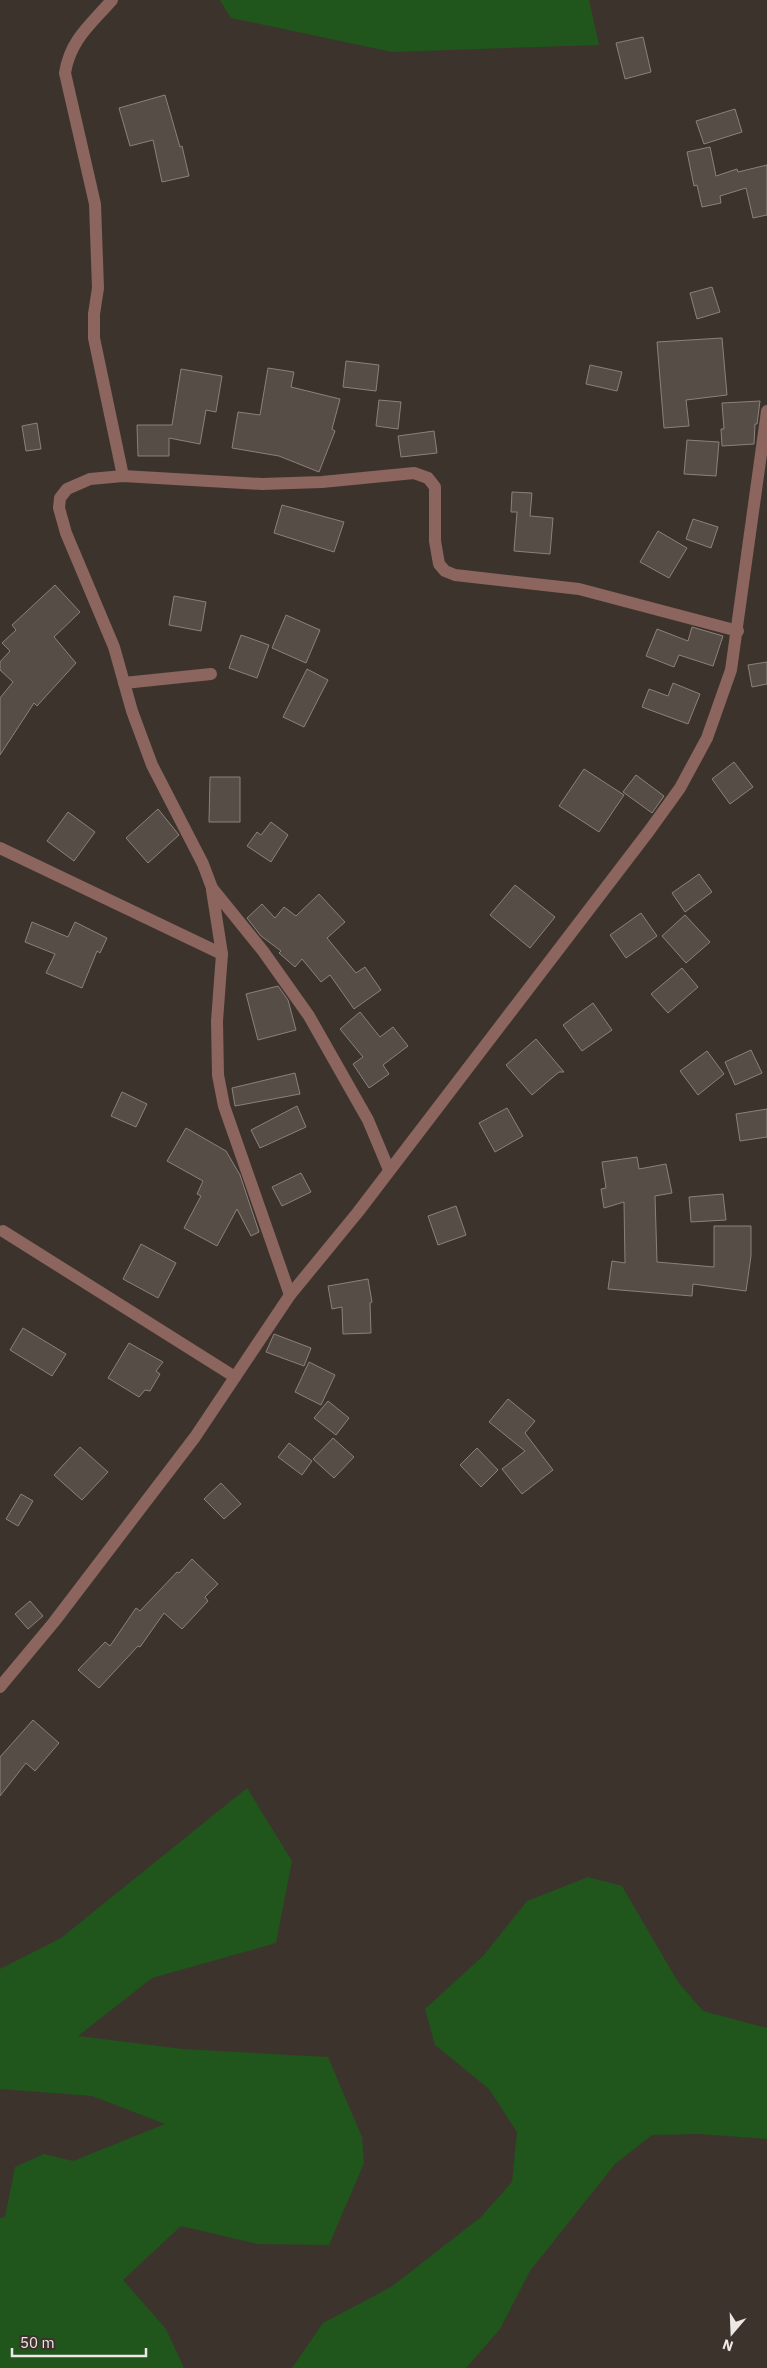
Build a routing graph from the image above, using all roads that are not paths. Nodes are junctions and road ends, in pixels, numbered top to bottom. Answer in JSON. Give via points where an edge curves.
{"nodes":[{"id":1,"x":112,"y":0,"type":"edge"},
{"id":2,"x":767,"y":411,"type":"edge"},
{"id":3,"x":123,"y":476,"type":"junction"},
{"id":4,"x":738,"y":631,"type":"junction"},
{"id":5,"x":212,"y":674,"type":"dead end"},
{"id":6,"x":124,"y":683,"type":"junction"},
{"id":7,"x":0,"y":848,"type":"edge"},
{"id":8,"x":212,"y":888,"type":"junction"},
{"id":9,"x":222,"y":954,"type":"junction"},
{"id":10,"x":389,"y":1170,"type":"junction"},
{"id":11,"x":3,"y":1231,"type":"dead end"},
{"id":12,"x":290,"y":1295,"type":"junction"},
{"id":13,"x":235,"y":1377,"type":"junction"},
{"id":14,"x":0,"y":1687,"type":"edge"}],
"edges":[{"from":1,"to":3,"type":"street","via":[[75,40],[67,57],[65,73],[95,204],[98,288],[94,338]]},
{"from":2,"to":4,"type":"street"},
{"from":3,"to":4,"type":"street","via":[[262,484],[414,473],[428,478],[435,487],[435,541],[439,564],[445,571],[579,589]]},
{"from":3,"to":6,"type":"street","via":[[90,479],[67,489],[60,498],[59,508],[66,534],[114,647]]},
{"from":4,"to":10,"type":"street","via":[[720,706],[680,788]]},
{"from":5,"to":6,"type":"street"},
{"from":6,"to":8,"type":"street","via":[[152,765]]},
{"from":7,"to":9,"type":"street"},
{"from":8,"to":9,"type":"street"},
{"from":8,"to":10,"type":"street","via":[[263,951],[309,1016],[368,1120]]},
{"from":9,"to":12,"type":"street","via":[[217,1021],[218,1074],[223,1098]]},
{"from":10,"to":12,"type":"street"},
{"from":11,"to":13,"type":"street"},
{"from":12,"to":13,"type":"street"},
{"from":13,"to":14,"type":"street","via":[[189,1444],[54,1622]]}]}
